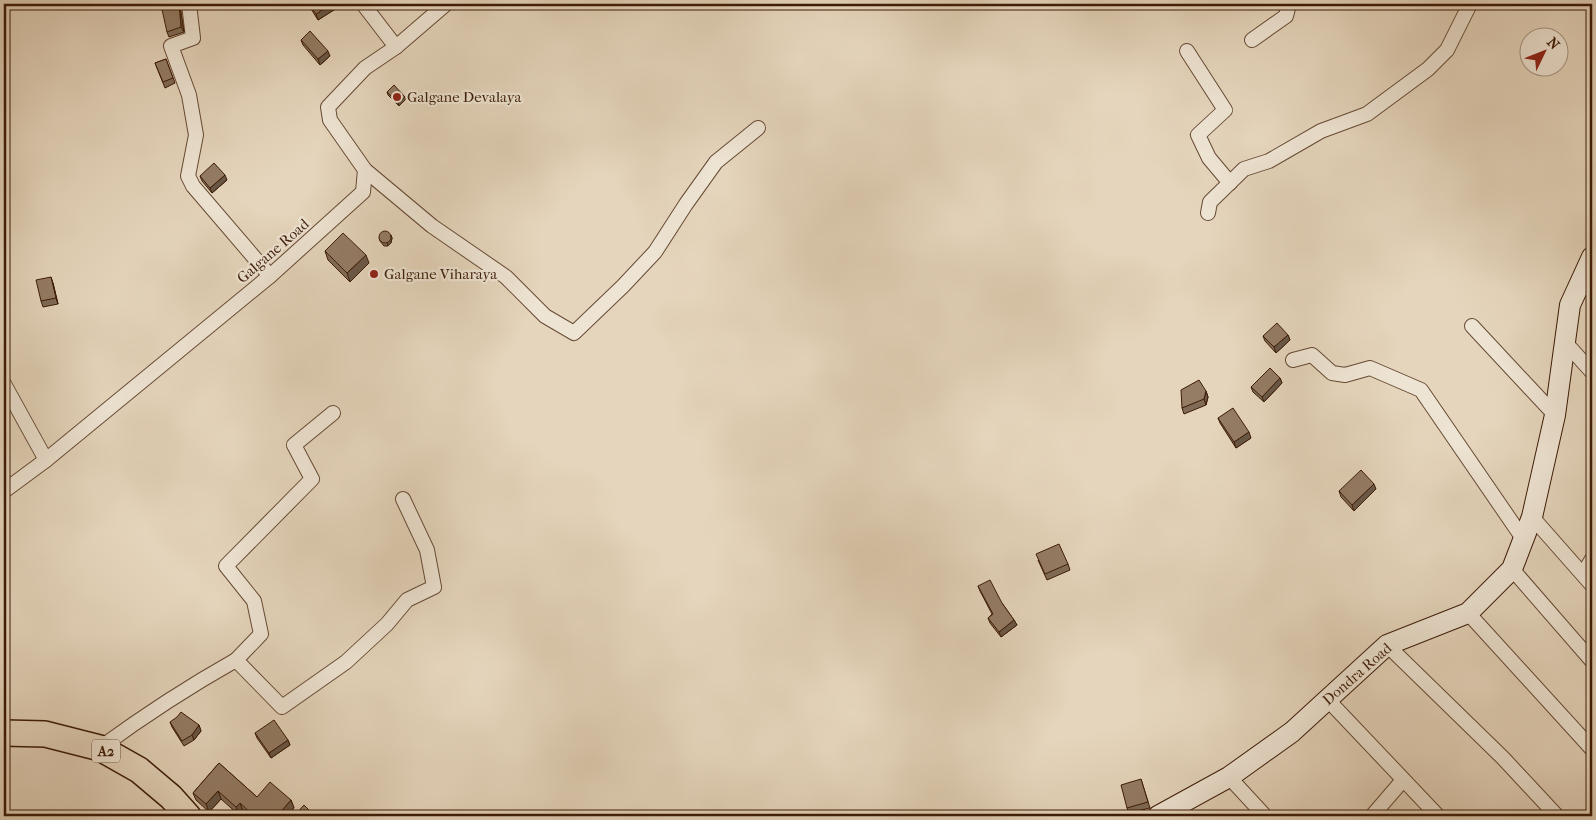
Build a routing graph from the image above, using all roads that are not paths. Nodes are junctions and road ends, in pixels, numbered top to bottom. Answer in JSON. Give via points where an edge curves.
{"nodes":[{"id":1,"x":188,"y":4,"type":"edge"},
{"id":2,"x":363,"y":4,"type":"edge"},
{"id":3,"x":446,"y":4,"type":"edge"},
{"id":4,"x":1290,"y":4,"type":"edge"},
{"id":5,"x":1470,"y":4,"type":"edge"},
{"id":6,"x":1252,"y":40,"type":"dead end"},
{"id":7,"x":396,"y":48,"type":"junction"},
{"id":8,"x":1187,"y":51,"type":"dead end"},
{"id":9,"x":758,"y":128,"type":"dead end"},
{"id":10,"x":365,"y":170,"type":"junction"},
{"id":11,"x":1230,"y":183,"type":"junction"},
{"id":12,"x":1208,"y":213,"type":"dead end"},
{"id":13,"x":1592,"y":257,"type":"edge"},
{"id":14,"x":270,"y":276,"type":"junction"},
{"id":15,"x":1472,"y":326,"type":"dead end"},
{"id":16,"x":1564,"y":341,"type":"junction"},
{"id":17,"x":1293,"y":360,"type":"dead end"},
{"id":18,"x":1592,"y":372,"type":"edge"},
{"id":19,"x":4,"y":384,"type":"edge"},
{"id":20,"x":333,"y":413,"type":"dead end"},
{"id":21,"x":1555,"y":415,"type":"junction"},
{"id":22,"x":46,"y":460,"type":"junction"},
{"id":23,"x":4,"y":491,"type":"edge"},
{"id":24,"x":403,"y":498,"type":"dead end"},
{"id":25,"x":1532,"y":517,"type":"junction"},
{"id":26,"x":1524,"y":540,"type":"junction"},
{"id":27,"x":1592,"y":560,"type":"edge"},
{"id":28,"x":1512,"y":569,"type":"junction"},
{"id":29,"x":1583,"y":574,"type":"junction"},
{"id":30,"x":1592,"y":585,"type":"edge"},
{"id":31,"x":1468,"y":613,"type":"junction"},
{"id":32,"x":1387,"y":645,"type":"junction"},
{"id":33,"x":236,"y":660,"type":"junction"},
{"id":34,"x":1592,"y":661,"type":"edge"},
{"id":35,"x":1327,"y":699,"type":"junction"},
{"id":36,"x":4,"y":733,"type":"edge"},
{"id":37,"x":100,"y":748,"type":"junction"},
{"id":38,"x":1592,"y":749,"type":"edge"},
{"id":39,"x":1229,"y":777,"type":"junction"},
{"id":40,"x":1403,"y":780,"type":"junction"},
{"id":41,"x":188,"y":816,"type":"edge"},
{"id":42,"x":1158,"y":816,"type":"edge"},
{"id":43,"x":1265,"y":816,"type":"edge"},
{"id":44,"x":1372,"y":816,"type":"edge"},
{"id":45,"x":1438,"y":816,"type":"edge"},
{"id":46,"x":1557,"y":816,"type":"edge"}],
"edges":[{"from":1,"to":14,"type":"street","via":[[193,38],[171,46],[189,95],[196,135],[188,176]]},
{"from":2,"to":7,"type":"street"},
{"from":3,"to":7,"type":"street"},
{"from":4,"to":6,"type":"street","via":[[1286,16]]},
{"from":5,"to":11,"type":"street","via":[[1447,50],[1428,69],[1367,114],[1322,131],[1269,161],[1244,169]]},
{"from":7,"to":10,"type":"street","via":[[365,68],[328,107],[330,120]]},
{"from":8,"to":11,"type":"street","via":[[1225,110],[1198,135],[1209,158]]},
{"from":9,"to":10,"type":"street","via":[[716,162],[655,252],[574,333],[545,316],[506,277],[432,226]]},
{"from":10,"to":14,"type":"street","name":"Galgane Road","via":[[363,192]]},
{"from":11,"to":12,"type":"street","via":[[1210,202]]},
{"from":13,"to":16,"type":"street","name":"Dondra Road","via":[[1570,305]]},
{"from":14,"to":22,"type":"street","name":"Galgane Road"},
{"from":15,"to":21,"type":"street"},
{"from":16,"to":18,"type":"street"},
{"from":16,"to":21,"type":"street","name":"Dondra Road"},
{"from":17,"to":26,"type":"street","via":[[1312,355],[1332,373],[1345,375],[1370,368],[1421,390]]},
{"from":19,"to":22,"type":"street"},
{"from":20,"to":33,"type":"street","via":[[294,445],[312,478],[226,566],[254,602],[261,634]]},
{"from":21,"to":25,"type":"street","name":"Dondra Road"},
{"from":22,"to":23,"type":"street","name":"Galgane Road"},
{"from":24,"to":33,"type":"street","via":[[427,550],[434,587],[407,600],[387,624],[346,662],[282,707]]},
{"from":25,"to":26,"type":"street","name":"Dondra Road"},
{"from":25,"to":29,"type":"street"},
{"from":26,"to":28,"type":"street","name":"Dondra Road"},
{"from":27,"to":29,"type":"street"},
{"from":28,"to":31,"type":"street","name":"Dondra Road"},
{"from":28,"to":34,"type":"street"},
{"from":29,"to":30,"type":"street"},
{"from":31,"to":32,"type":"street","name":"Dondra Road"},
{"from":31,"to":38,"type":"street"},
{"from":32,"to":35,"type":"street","name":"Dondra Road"},
{"from":32,"to":46,"type":"street","via":[[1503,758]]},
{"from":33,"to":37,"type":"street","via":[[153,709]]},
{"from":35,"to":39,"type":"street","name":"Dondra Road","via":[[1292,732]]},
{"from":35,"to":40,"type":"street"},
{"from":36,"to":37,"type":"highway","number":"A2","via":[[45,734]]},
{"from":37,"to":41,"type":"highway","number":"A2","via":[[139,770],[172,797]]},
{"from":39,"to":42,"type":"street","name":"Dondra Road"},
{"from":39,"to":43,"type":"street"},
{"from":40,"to":44,"type":"street"},
{"from":40,"to":45,"type":"street"}]}
